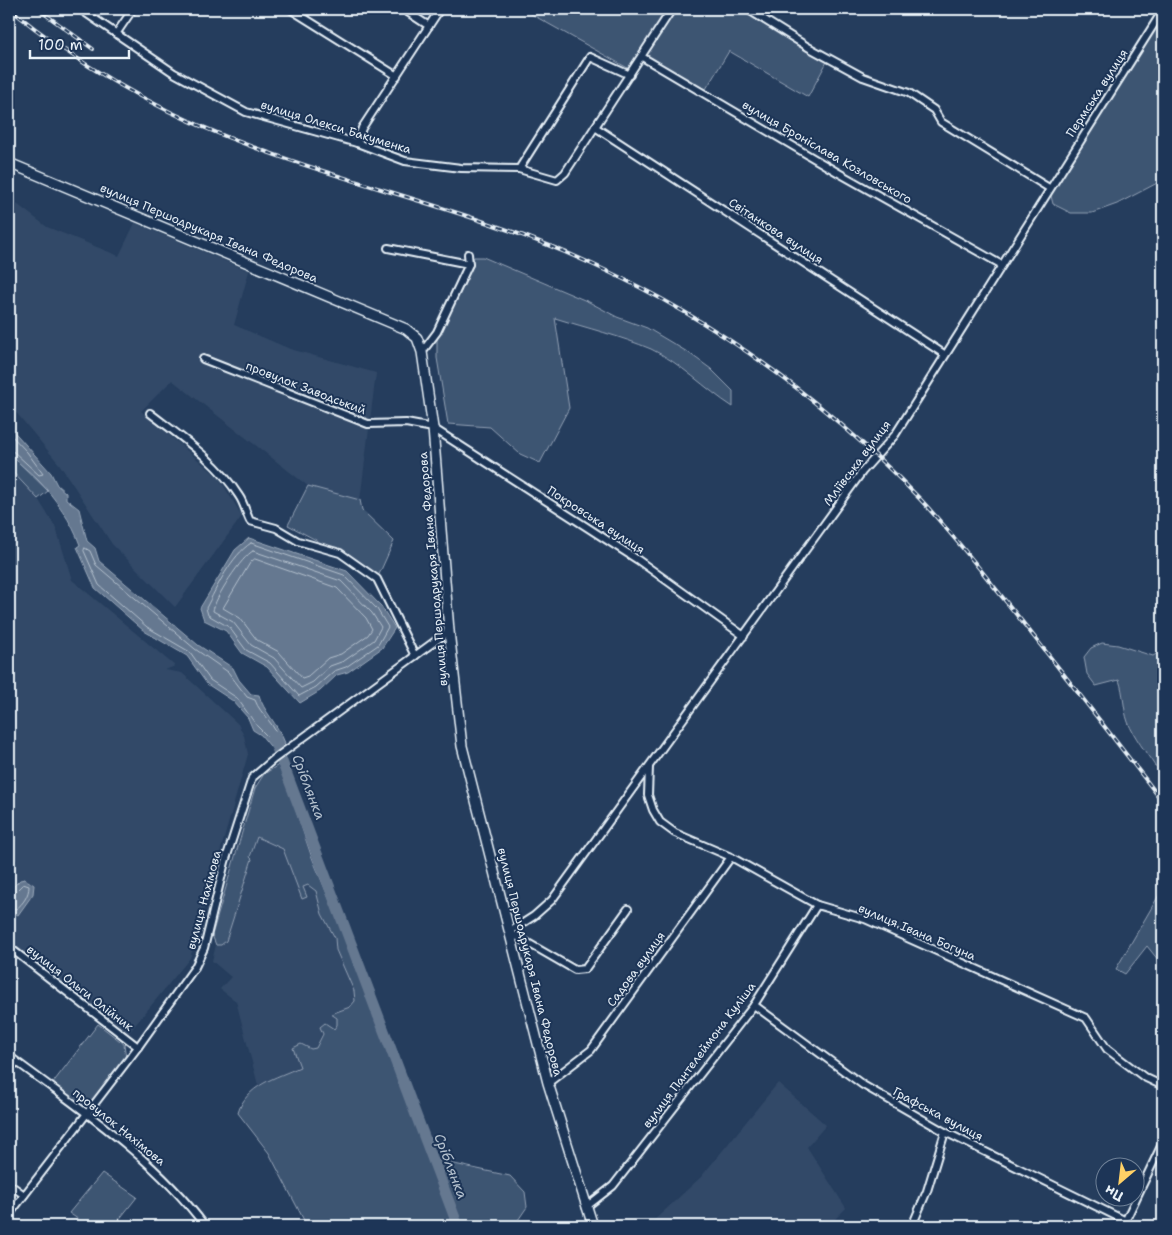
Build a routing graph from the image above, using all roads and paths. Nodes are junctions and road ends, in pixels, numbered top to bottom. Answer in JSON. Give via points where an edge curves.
{"nodes":[{"id":1,"x":80,"y":9,"type":"edge"},
{"id":2,"x":133,"y":9,"type":"edge"},
{"id":3,"x":290,"y":9,"type":"edge"},
{"id":4,"x":403,"y":9,"type":"edge"},
{"id":5,"x":440,"y":9,"type":"edge"},
{"id":6,"x":672,"y":9,"type":"edge"},
{"id":7,"x":748,"y":9,"type":"edge"},
{"id":8,"x":1163,"y":10,"type":"edge"},
{"id":9,"x":429,"y":26,"type":"junction"},
{"id":10,"x":116,"y":34,"type":"junction"},
{"id":11,"x":642,"y":57,"type":"junction"},
{"id":12,"x":630,"y":75,"type":"junction"},
{"id":13,"x":397,"y":76,"type":"junction"},
{"id":14,"x":595,"y":127,"type":"junction"},
{"id":15,"x":357,"y":143,"type":"junction"},
{"id":16,"x":9,"y":163,"type":"edge"},
{"id":17,"x":519,"y":169,"type":"junction"},
{"id":18,"x":1049,"y":188,"type":"junction"},
{"id":19,"x":388,"y":248,"type":"dead end"},
{"id":20,"x":468,"y":254,"type":"dead end"},
{"id":21,"x":469,"y":264,"type":"junction"},
{"id":22,"x":1002,"y":265,"type":"junction"},
{"id":23,"x":422,"y":352,"type":"junction"},
{"id":24,"x":944,"y":354,"type":"junction"},
{"id":25,"x":202,"y":359,"type":"dead end"},
{"id":26,"x":150,"y":413,"type":"dead end"},
{"id":27,"x":433,"y":428,"type":"junction"},
{"id":28,"x":449,"y":631,"type":"junction"},
{"id":29,"x":744,"y":636,"type":"junction"},
{"id":30,"x":415,"y":656,"type":"junction"},
{"id":31,"x":649,"y":766,"type":"junction"},
{"id":32,"x":731,"y":857,"type":"junction"},
{"id":33,"x":817,"y":905,"type":"junction"},
{"id":34,"x":628,"y":909,"type":"dead end"},
{"id":35,"x":509,"y":932,"type":"junction"},
{"id":36,"x":9,"y":947,"type":"edge"},
{"id":37,"x":754,"y":1005,"type":"junction"},
{"id":38,"x":138,"y":1047,"type":"junction"},
{"id":39,"x":9,"y":1056,"type":"edge"},
{"id":40,"x":548,"y":1083,"type":"junction"},
{"id":41,"x":1163,"y":1086,"type":"edge"},
{"id":42,"x":86,"y":1114,"type":"junction"},
{"id":43,"x":945,"y":1132,"type":"junction"},
{"id":44,"x":1163,"y":1142,"type":"edge"},
{"id":45,"x":9,"y":1184,"type":"edge"},
{"id":46,"x":24,"y":1195,"type":"junction"},
{"id":47,"x":586,"y":1207,"type":"junction"},
{"id":48,"x":9,"y":1215,"type":"edge"},
{"id":49,"x":1124,"y":1223,"type":"edge"},
{"id":50,"x":205,"y":1226,"type":"edge"},
{"id":51,"x":593,"y":1226,"type":"edge"},
{"id":52,"x":912,"y":1226,"type":"edge"}],
"edges":[{"from":1,"to":10,"type":"street","name":"вулиця Олекси Бакуменка"},
{"from":2,"to":10,"type":"street"},
{"from":3,"to":13,"type":"street"},
{"from":4,"to":9,"type":"street"},
{"from":5,"to":9,"type":"street"},
{"from":6,"to":11,"type":"street","name":"вулиця Олекси Бакуменка"},
{"from":7,"to":18,"type":"street","via":[[863,77],[909,93],[934,110],[941,122]]},
{"from":8,"to":18,"type":"street","name":"Пермська вулиця"},
{"from":9,"to":13,"type":"street"},
{"from":10,"to":15,"type":"street","name":"вулиця Олекси Бакуменка","via":[[174,73],[246,112]]},
{"from":11,"to":12,"type":"street","name":"вулиця Олекси Бакуменка"},
{"from":11,"to":22,"type":"street","name":"вулиця Броніслава Козловського"},
{"from":12,"to":14,"type":"street","name":"вулиця Олекси Бакуменка"},
{"from":12,"to":17,"type":"street","via":[[590,56]]},
{"from":13,"to":15,"type":"street","via":[[362,128]]},
{"from":14,"to":17,"type":"street","name":"вулиця Олекси Бакуменка","via":[[557,180]]},
{"from":14,"to":24,"type":"street","name":"Світанкова вулиця"},
{"from":15,"to":17,"type":"street","name":"вулиця Олекси Бакуменка","via":[[405,161],[462,168]]},
{"from":16,"to":23,"type":"street","name":"вулиця Першодрукаря Івана Федорова","via":[[406,329],[417,338]]},
{"from":18,"to":22,"type":"street","name":"Мліївська вулиця"},
{"from":19,"to":21,"type":"street"},
{"from":20,"to":21,"type":"street"},
{"from":21,"to":23,"type":"street","via":[[437,332]]},
{"from":22,"to":24,"type":"street","name":"Мліївська вулиця"},
{"from":23,"to":27,"type":"street","name":"вулиця Першодрукаря Івана Федорова"},
{"from":24,"to":29,"type":"street","name":"Мліївська вулиця","via":[[895,434],[862,472]]},
{"from":25,"to":27,"type":"street","name":"провулок Заводський","via":[[368,424],[406,423]]},
{"from":26,"to":30,"type":"street","via":[[184,438],[219,471],[240,497],[250,521],[276,528],[298,541],[340,553],[377,579]]},
{"from":27,"to":28,"type":"street","name":"вулиця Першодрукаря Івана Федорова"},
{"from":27,"to":29,"type":"street","name":"Покровська вулиця","via":[[638,560]]},
{"from":28,"to":30,"type":"street","name":"вулиця Нахімова"},
{"from":28,"to":35,"type":"street","name":"вулиця Першодрукаря Івана Федорова","via":[[462,746]]},
{"from":29,"to":31,"type":"street","name":"Мліївська вулиця"},
{"from":30,"to":38,"type":"street","name":"вулиця Нахімова","via":[[252,778],[225,862],[201,956]]},
{"from":31,"to":32,"type":"street","name":"вулиця Івана Богуна","via":[[648,794],[660,822],[675,833]]},
{"from":31,"to":35,"type":"street","via":[[552,900]]},
{"from":32,"to":33,"type":"street","name":"вулиця Івана Богуна"},
{"from":32,"to":40,"type":"street","name":"Садова вулиця","via":[[591,1050]]},
{"from":33,"to":37,"type":"street","name":"вулиця Пантелеймона Куліша"},
{"from":33,"to":41,"type":"street","name":"вулиця Івана Богуна","via":[[865,919],[1086,1018],[1107,1049],[1144,1077]]},
{"from":34,"to":35,"type":"street","via":[[585,969],[575,970]]},
{"from":35,"to":40,"type":"street","name":"вулиця Першодрукаря Івана Федорова"},
{"from":36,"to":38,"type":"street","name":"вулиця Ольги Олійник"},
{"from":37,"to":43,"type":"street","name":"Графська вулиця","via":[[863,1085]]},
{"from":37,"to":47,"type":"street","name":"вулиця Пантелеймона Куліша","via":[[613,1186]]},
{"from":38,"to":42,"type":"street","name":"вулиця Нахімова"},
{"from":39,"to":42,"type":"street","name":"провулок Нахімова"},
{"from":40,"to":47,"type":"street","name":"вулиця Першодрукаря Івана Федорова"},
{"from":42,"to":46,"type":"street","name":"вулиця Нахімова"},
{"from":42,"to":50,"type":"street","name":"провулок Нахімова","via":[[155,1170]]},
{"from":43,"to":49,"type":"street","name":"Графська вулиця"},
{"from":43,"to":52,"type":"street","via":[[927,1191]]},
{"from":44,"to":49,"type":"street"},
{"from":45,"to":46,"type":"street"},
{"from":46,"to":48,"type":"street","name":"вулиця Нахімова"},
{"from":47,"to":51,"type":"street","name":"вулиця Першодрукаря Івана Федорова"}]}
